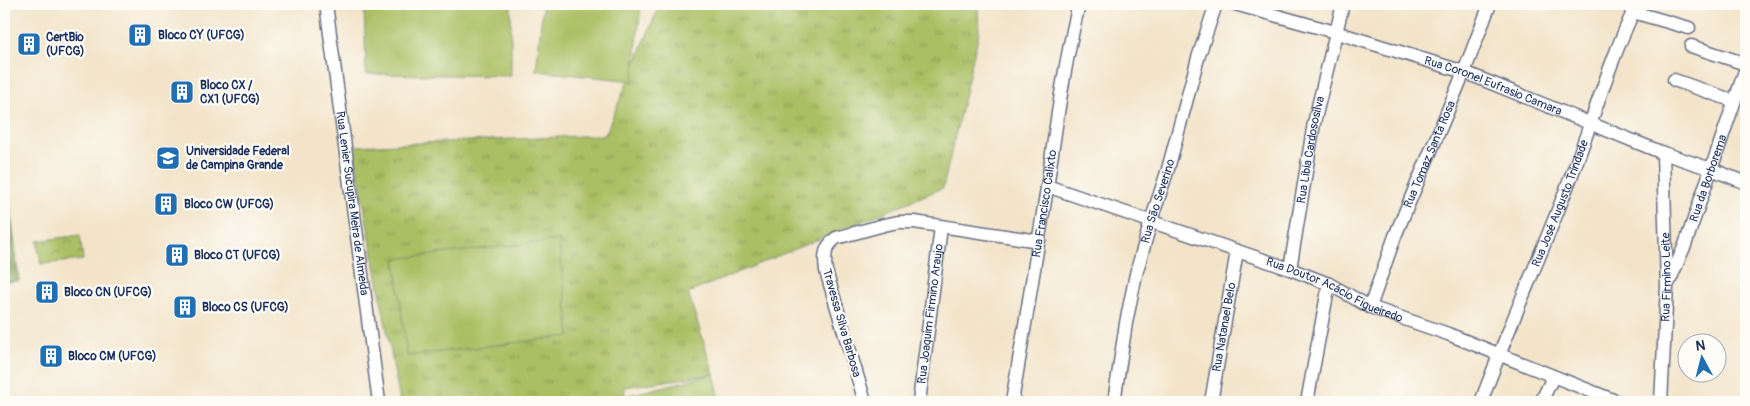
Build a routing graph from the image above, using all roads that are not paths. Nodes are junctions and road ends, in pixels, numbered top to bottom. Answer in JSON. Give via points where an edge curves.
{"nodes":[{"id":1,"x":326,"y":4,"type":"edge"},
{"id":2,"x":1079,"y":4,"type":"edge"},
{"id":3,"x":1216,"y":4,"type":"edge"},
{"id":4,"x":1235,"y":4,"type":"edge"},
{"id":5,"x":1343,"y":4,"type":"edge"},
{"id":6,"x":1490,"y":4,"type":"edge"},
{"id":7,"x":1636,"y":7,"type":"edge"},
{"id":8,"x":1689,"y":28,"type":"dead end"},
{"id":9,"x":1336,"y":32,"type":"junction"},
{"id":10,"x":1691,"y":46,"type":"dead end"},
{"id":11,"x":1746,"y":66,"type":"edge"},
{"id":12,"x":1464,"y":72,"type":"junction"},
{"id":13,"x":1674,"y":80,"type":"dead end"},
{"id":14,"x":1734,"y":101,"type":"junction"},
{"id":15,"x":1591,"y":124,"type":"junction"},
{"id":16,"x":1663,"y":153,"type":"junction"},
{"id":17,"x":1711,"y":169,"type":"junction"},
{"id":18,"x":1746,"y":183,"type":"edge"},
{"id":19,"x":1047,"y":186,"type":"junction"},
{"id":20,"x":1151,"y":221,"type":"junction"},
{"id":21,"x":941,"y":227,"type":"junction"},
{"id":22,"x":1039,"y":241,"type":"junction"},
{"id":23,"x":1237,"y":250,"type":"junction"},
{"id":24,"x":1290,"y":269,"type":"junction"},
{"id":25,"x":1330,"y":284,"type":"junction"},
{"id":26,"x":1667,"y":287,"type":"junction"},
{"id":27,"x":1370,"y":307,"type":"junction"},
{"id":28,"x":1498,"y":354,"type":"junction"},
{"id":29,"x":1552,"y":376,"type":"junction"},
{"id":30,"x":379,"y":402,"type":"edge"},
{"id":31,"x":865,"y":402,"type":"edge"},
{"id":32,"x":919,"y":402,"type":"edge"},
{"id":33,"x":1012,"y":402,"type":"edge"},
{"id":34,"x":1114,"y":402,"type":"edge"},
{"id":35,"x":1211,"y":402,"type":"edge"},
{"id":36,"x":1307,"y":402,"type":"edge"},
{"id":37,"x":1481,"y":402,"type":"edge"},
{"id":38,"x":1541,"y":402,"type":"edge"},
{"id":39,"x":1618,"y":402,"type":"edge"},
{"id":40,"x":1661,"y":402,"type":"edge"}],
"edges":[{"from":1,"to":30,"type":"street","name":"Rua Lenier Sucupira Meira de Almeida"},
{"from":2,"to":19,"type":"street","name":"Rua Francisco Calixto","via":[[1059,101]]},
{"from":3,"to":20,"type":"street","name":"Rua São Severino"},
{"from":4,"to":9,"type":"street","name":"Rua Coronel Eufrasio Camara"},
{"from":5,"to":9,"type":"street","name":"Rua Libia Cardososilva"},
{"from":6,"to":12,"type":"street","name":"Rua Tomaz Santa Rosa"},
{"from":7,"to":8,"type":"street"},
{"from":7,"to":15,"type":"street","name":"Rua José Augusto Trindade"},
{"from":9,"to":12,"type":"street","name":"Rua Coronel Eufrasio Camara"},
{"from":9,"to":24,"type":"street","name":"Rua Libia Cardososilva","via":[[1314,123]]},
{"from":10,"to":11,"type":"street"},
{"from":11,"to":14,"type":"street","name":"Rua da Borborema"},
{"from":12,"to":15,"type":"street","name":"Rua Coronel Eufrasio Camara"},
{"from":12,"to":27,"type":"street","name":"Rua Tomaz Santa Rosa","via":[[1394,236]]},
{"from":13,"to":14,"type":"street"},
{"from":14,"to":17,"type":"street","name":"Rua da Borborema"},
{"from":15,"to":16,"type":"street","name":"Rua Coronel Eufrasio Camara"},
{"from":15,"to":28,"type":"street","name":"Rua José Augusto Trindade"},
{"from":16,"to":17,"type":"street","name":"Rua Coronel Eufrasio Camara"},
{"from":16,"to":26,"type":"street","name":"Rua Firmino Leite"},
{"from":17,"to":18,"type":"street","name":"Rua Coronel Eufrasio Camara"},
{"from":17,"to":26,"type":"street","name":"Rua da Borborema"},
{"from":19,"to":20,"type":"street","name":"Rua Doutor Acácio Figueiredo"},
{"from":19,"to":22,"type":"street","name":"Rua Francisco Calixto"},
{"from":20,"to":23,"type":"street","name":"Rua Doutor Acácio Figueiredo"},
{"from":20,"to":34,"type":"street","name":"Rua São Severino","via":[[1136,274]]},
{"from":21,"to":22,"type":"street"},
{"from":21,"to":31,"type":"street","name":"Travessa Silva Barbosa","via":[[898,222],[836,238],[830,243],[824,259],[826,271]]},
{"from":21,"to":32,"type":"street","name":"Rua Joaquim Firmino Araujo"},
{"from":22,"to":33,"type":"street","name":"Rua Francisco Calixto"},
{"from":23,"to":24,"type":"street","name":"Rua Doutor Acácio Figueiredo"},
{"from":23,"to":35,"type":"street","name":"Rua Natanael Belo"},
{"from":24,"to":25,"type":"street","name":"Rua Doutor Acácio Figueiredo"},
{"from":25,"to":27,"type":"street","name":"Rua Doutor Acácio Figueiredo"},
{"from":25,"to":36,"type":"street"},
{"from":26,"to":40,"type":"street","name":"Rua Firmino Leite"},
{"from":27,"to":28,"type":"street","name":"Rua Doutor Acácio Figueiredo"},
{"from":28,"to":29,"type":"street","name":"Rua Doutor Acácio Figueiredo"},
{"from":28,"to":37,"type":"street","name":"Rua José Augusto Trindade"},
{"from":29,"to":38,"type":"street"},
{"from":29,"to":39,"type":"street","name":"Rua Doutor Acácio Figueiredo"}]}
